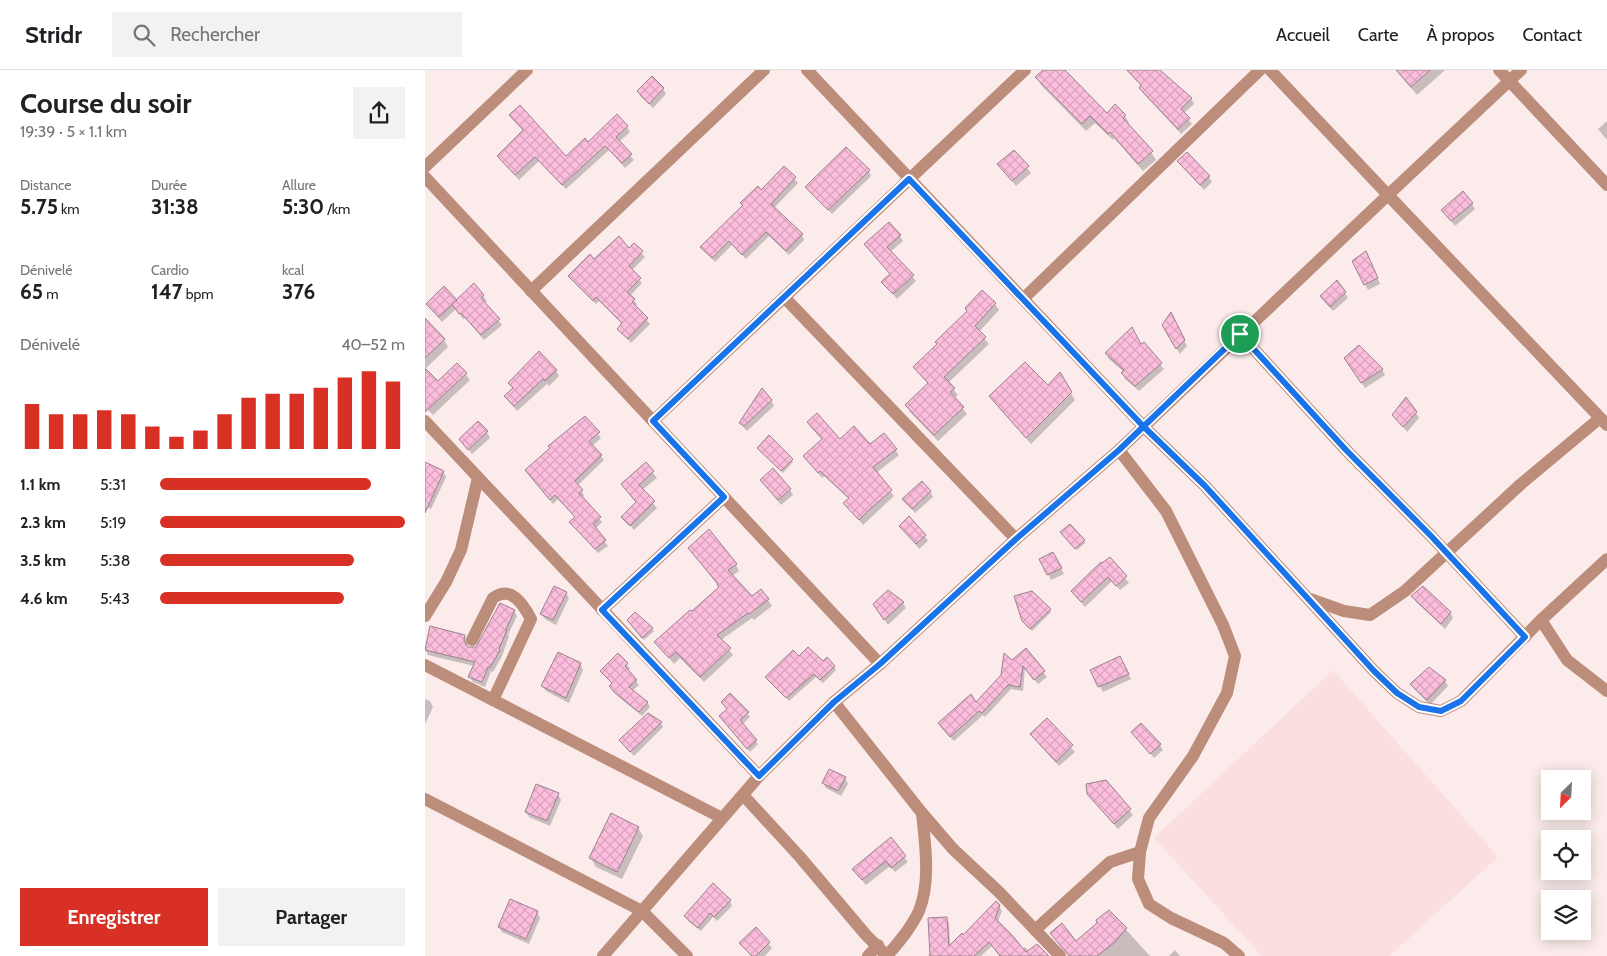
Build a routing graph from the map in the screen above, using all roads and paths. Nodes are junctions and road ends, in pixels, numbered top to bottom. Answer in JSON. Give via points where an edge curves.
{"nodes":[{"id":1,"x":527,"y":70,"type":"edge"},
{"id":2,"x":764,"y":70,"type":"edge"},
{"id":3,"x":807,"y":70,"type":"edge"},
{"id":4,"x":1025,"y":70,"type":"edge"},
{"id":5,"x":1260,"y":70,"type":"edge"},
{"id":6,"x":1270,"y":70,"type":"edge"},
{"id":7,"x":1499,"y":70,"type":"edge"},
{"id":8,"x":1521,"y":70,"type":"edge"},
{"id":9,"x":1509,"y":81,"type":"junction"},
{"id":10,"x":425,"y":167,"type":"edge"},
{"id":11,"x":425,"y":176,"type":"edge"},
{"id":12,"x":909,"y":179,"type":"junction"},
{"id":13,"x":1607,"y":185,"type":"edge"},
{"id":14,"x":1388,"y":195,"type":"junction"},
{"id":15,"x":531,"y":290,"type":"junction"},
{"id":16,"x":784,"y":297,"type":"junction"},
{"id":17,"x":1023,"y":299,"type":"junction"},
{"id":18,"x":1240,"y":334,"type":"junction"},
{"id":19,"x":425,"y":421,"type":"edge"},
{"id":20,"x":653,"y":421,"type":"junction"},
{"id":21,"x":1604,"y":422,"type":"edge"},
{"id":22,"x":1143,"y":426,"type":"junction"},
{"id":23,"x":1119,"y":450,"type":"junction"},
{"id":24,"x":479,"y":478,"type":"junction"},
{"id":25,"x":724,"y":497,"type":"junction"},
{"id":26,"x":1016,"y":539,"type":"junction"},
{"id":27,"x":1447,"y":552,"type":"junction"},
{"id":28,"x":1607,"y":559,"type":"edge"},
{"id":29,"x":1309,"y":599,"type":"junction"},
{"id":30,"x":602,"y":610,"type":"junction"},
{"id":31,"x":426,"y":611,"type":"edge"},
{"id":32,"x":1541,"y":620,"type":"junction"},
{"id":33,"x":1525,"y":637,"type":"junction"},
{"id":34,"x":471,"y":640,"type":"dead end"},
{"id":35,"x":880,"y":664,"type":"junction"},
{"id":36,"x":425,"y":665,"type":"edge"},
{"id":37,"x":1607,"y":691,"type":"edge"},
{"id":38,"x":493,"y":700,"type":"junction"},
{"id":39,"x":834,"y":702,"type":"junction"},
{"id":40,"x":759,"y":776,"type":"junction"},
{"id":41,"x":743,"y":795,"type":"junction"},
{"id":42,"x":425,"y":798,"type":"edge"},
{"id":43,"x":922,"y":813,"type":"junction"},
{"id":44,"x":722,"y":818,"type":"junction"},
{"id":45,"x":1139,"y":852,"type":"junction"},
{"id":46,"x":642,"y":910,"type":"junction"},
{"id":47,"x":1035,"y":930,"type":"junction"},
{"id":48,"x":878,"y":945,"type":"junction"},
{"id":49,"x":603,"y":956,"type":"edge"},
{"id":50,"x":687,"y":956,"type":"edge"},
{"id":51,"x":868,"y":956,"type":"edge"},
{"id":52,"x":887,"y":956,"type":"edge"},
{"id":53,"x":1060,"y":956,"type":"edge"},
{"id":54,"x":1239,"y":956,"type":"edge"}],
"edges":[{"from":1,"to":10,"type":"street"},
{"from":2,"to":15,"type":"street"},
{"from":3,"to":12,"type":"street"},
{"from":4,"to":12,"type":"street"},
{"from":5,"to":17,"type":"street"},
{"from":6,"to":14,"type":"street"},
{"from":7,"to":9,"type":"street"},
{"from":8,"to":9,"type":"street"},
{"from":9,"to":13,"type":"street"},
{"from":9,"to":14,"type":"street"},
{"from":11,"to":15,"type":"street"},
{"from":12,"to":16,"type":"street"},
{"from":12,"to":17,"type":"street"},
{"from":14,"to":18,"type":"street"},
{"from":14,"to":21,"type":"street"},
{"from":15,"to":20,"type":"street"},
{"from":16,"to":20,"type":"street"},
{"from":16,"to":26,"type":"street"},
{"from":17,"to":22,"type":"street"},
{"from":18,"to":22,"type":"street"},
{"from":18,"to":27,"type":"street","via":[[1346,450]]},
{"from":19,"to":24,"type":"street"},
{"from":20,"to":25,"type":"street"},
{"from":21,"to":27,"type":"street","via":[[1521,484]]},
{"from":22,"to":23,"type":"street"},
{"from":22,"to":29,"type":"street","via":[[1205,486]]},
{"from":23,"to":26,"type":"street"},
{"from":23,"to":45,"type":"street","via":[[1166,512],[1223,625],[1235,656],[1227,693],[1193,756],[1149,818]]},
{"from":24,"to":30,"type":"street"},
{"from":24,"to":31,"type":"street","via":[[461,550],[446,582]]},
{"from":25,"to":30,"type":"street"},
{"from":25,"to":35,"type":"street"},
{"from":26,"to":35,"type":"street"},
{"from":27,"to":29,"type":"street","via":[[1405,591],[1370,615],[1344,611]]},
{"from":27,"to":33,"type":"street"},
{"from":28,"to":32,"type":"street"},
{"from":29,"to":33,"type":"street","via":[[1397,693],[1419,707],[1441,711],[1461,701]]},
{"from":30,"to":40,"type":"street"},
{"from":32,"to":33,"type":"street"},
{"from":32,"to":37,"type":"street","via":[[1567,660]]},
{"from":34,"to":38,"type":"street","via":[[498,594],[507,593],[523,604],[531,619]]},
{"from":35,"to":39,"type":"street"},
{"from":36,"to":38,"type":"street"},
{"from":38,"to":44,"type":"street"},
{"from":39,"to":40,"type":"street"},
{"from":39,"to":43,"type":"street"},
{"from":40,"to":41,"type":"street"},
{"from":41,"to":44,"type":"street"},
{"from":41,"to":48,"type":"street"},
{"from":42,"to":46,"type":"street"},
{"from":43,"to":47,"type":"street","via":[[953,849]]},
{"from":43,"to":52,"type":"street","via":[[925,883],[919,910]]},
{"from":44,"to":46,"type":"street"},
{"from":45,"to":47,"type":"street","via":[[1110,862]]},
{"from":45,"to":54,"type":"street","via":[[1138,879],[1149,904],[1223,943]]},
{"from":46,"to":49,"type":"street"},
{"from":46,"to":50,"type":"street"},
{"from":47,"to":53,"type":"street"},
{"from":48,"to":51,"type":"street"},
{"from":48,"to":52,"type":"street"}]}
